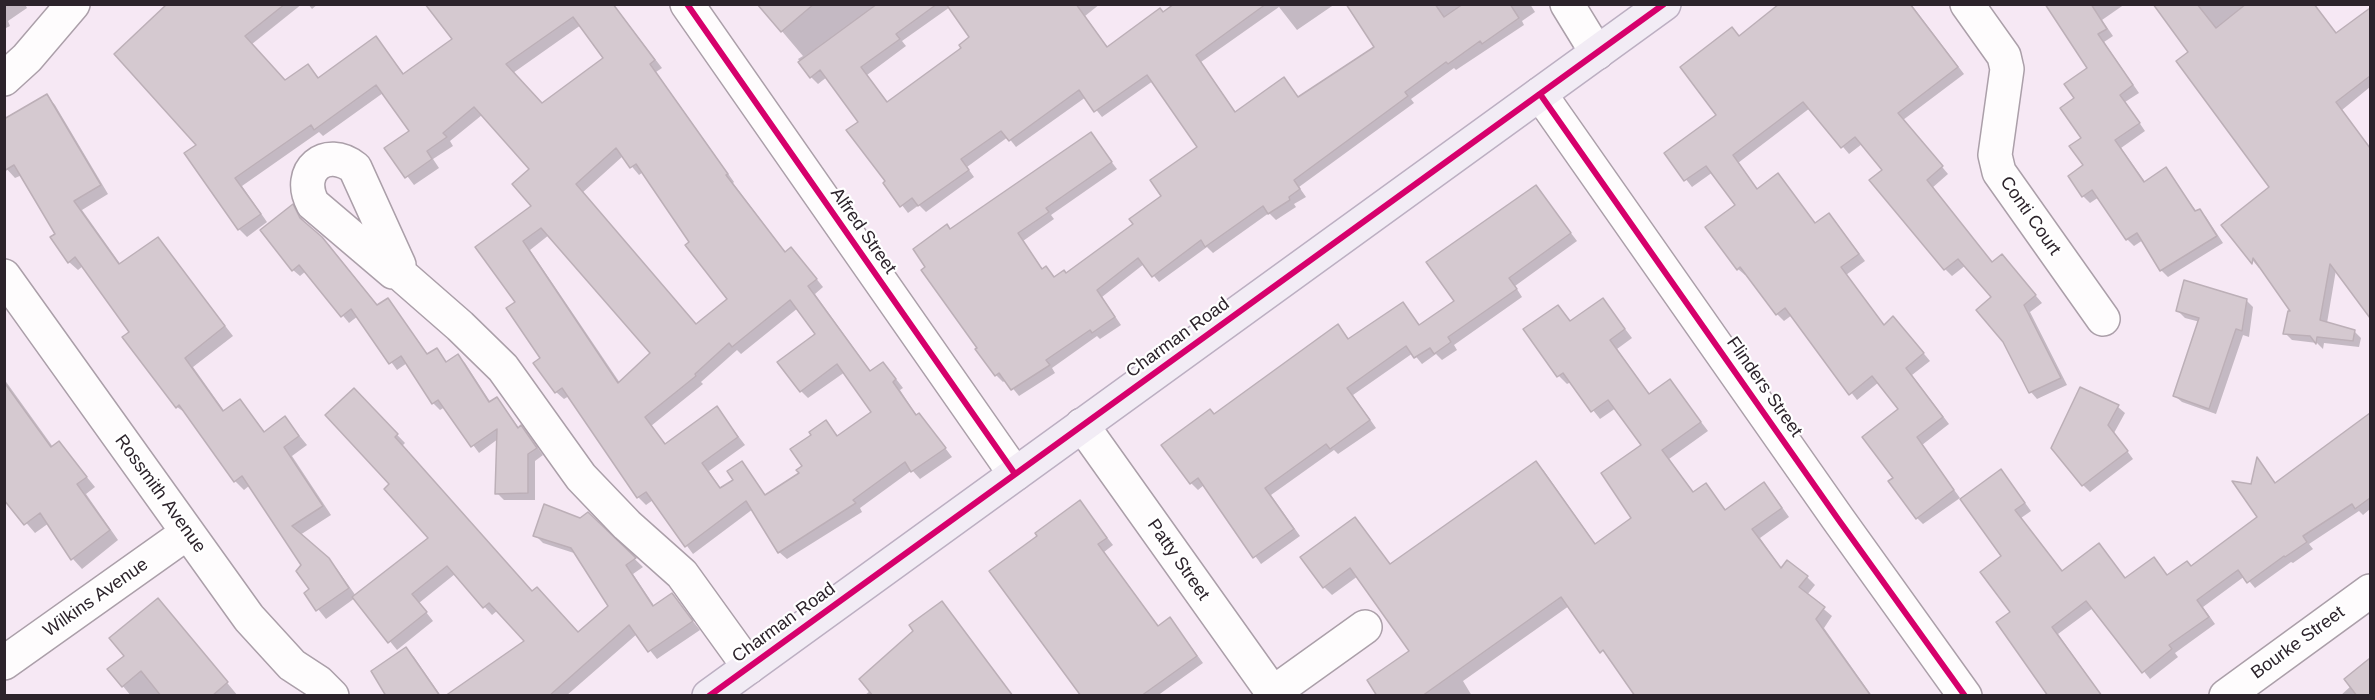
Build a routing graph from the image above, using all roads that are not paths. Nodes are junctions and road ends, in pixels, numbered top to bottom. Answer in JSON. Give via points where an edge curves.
{"nodes":[{"id":1,"x":74,"y":4,"type":"edge"},
{"id":2,"x":687,"y":4,"type":"edge"},
{"id":3,"x":1567,"y":4,"type":"edge"},
{"id":4,"x":1582,"y":4,"type":"edge"},
{"id":5,"x":1664,"y":4,"type":"edge"},
{"id":6,"x":1967,"y":4,"type":"edge"},
{"id":7,"x":1603,"y":48,"type":"junction"},
{"id":8,"x":4,"y":79,"type":"edge"},
{"id":9,"x":1540,"y":94,"type":"junction"},
{"id":10,"x":398,"y":271,"type":"dead end"},
{"id":11,"x":4,"y":276,"type":"edge"},
{"id":12,"x":2103,"y":319,"type":"dead end"},
{"id":13,"x":1082,"y":425,"type":"junction"},
{"id":14,"x":1015,"y":474,"type":"junction"},
{"id":15,"x":187,"y":533,"type":"junction"},
{"id":16,"x":2370,"y":591,"type":"edge"},
{"id":17,"x":1365,"y":627,"type":"dead end"},
{"id":18,"x":4,"y":663,"type":"edge"},
{"id":19,"x":749,"y":667,"type":"junction"},
{"id":20,"x":1274,"y":694,"type":"edge"},
{"id":21,"x":332,"y":696,"type":"edge"},
{"id":22,"x":709,"y":696,"type":"edge"},
{"id":23,"x":1965,"y":696,"type":"edge"},
{"id":24,"x":2226,"y":696,"type":"edge"}],
"edges":[{"from":1,"to":8,"type":"street"},
{"from":2,"to":14,"type":"street","name":"Alfred Street"},
{"from":3,"to":7,"type":"street"},
{"from":4,"to":7,"type":"street"},
{"from":5,"to":7,"type":"main road","name":"Charman Road"},
{"from":6,"to":12,"type":"street","name":"Conti Court","via":[[2004,56],[2007,69],[1995,155],[1999,172]]},
{"from":7,"to":9,"type":"main road","name":"Charman Road"},
{"from":9,"to":13,"type":"main road","name":"Charman Road"},
{"from":9,"to":23,"type":"street","name":"Flinders Street"},
{"from":10,"to":19,"type":"street","via":[[503,368],[581,477],[682,574]]},
{"from":11,"to":15,"type":"street","name":"Rossmith Avenue"},
{"from":13,"to":14,"type":"main road","name":"Charman Road"},
{"from":13,"to":20,"type":"street","name":"Patty Street"},
{"from":14,"to":19,"type":"main road","name":"Charman Road"},
{"from":15,"to":18,"type":"street","name":"Wilkins Avenue"},
{"from":15,"to":21,"type":"street","name":"Rossmith Avenue","via":[[267,640]]},
{"from":16,"to":24,"type":"street","name":"Bourke Street"},
{"from":17,"to":20,"type":"street"},
{"from":19,"to":22,"type":"main road","name":"Charman Road"}]}
